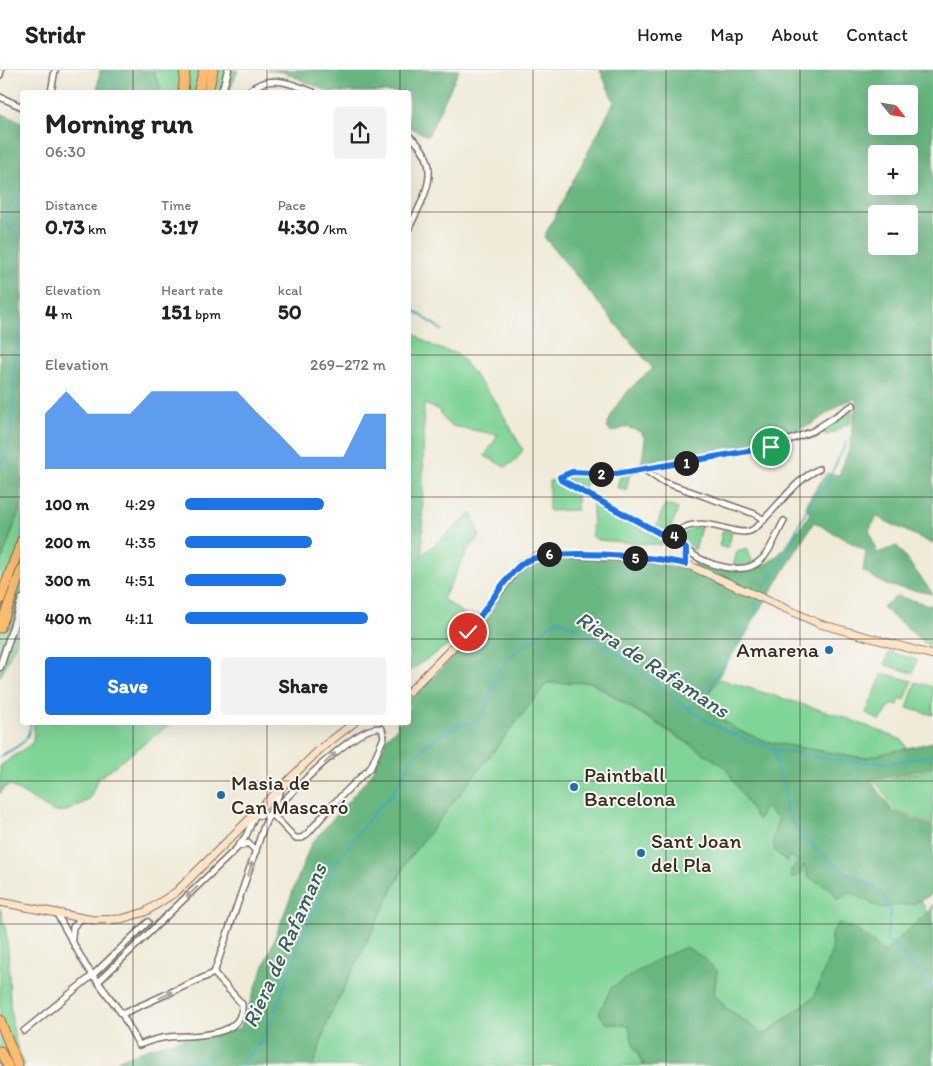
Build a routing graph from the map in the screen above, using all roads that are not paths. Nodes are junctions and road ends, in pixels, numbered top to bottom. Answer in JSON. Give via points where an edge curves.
{"nodes":[{"id":1,"x":1,"y":70,"type":"edge"},
{"id":2,"x":55,"y":70,"type":"edge"},
{"id":3,"x":185,"y":70,"type":"edge"},
{"id":4,"x":204,"y":70,"type":"edge"},
{"id":5,"x":213,"y":70,"type":"edge"},
{"id":6,"x":228,"y":70,"type":"edge"},
{"id":7,"x":0,"y":75,"type":"edge"},
{"id":8,"x":51,"y":90,"type":"edge"},
{"id":9,"x":183,"y":90,"type":"edge"},
{"id":10,"x":199,"y":90,"type":"edge"},
{"id":11,"x":208,"y":90,"type":"edge"},
{"id":12,"x":223,"y":90,"type":"edge"},
{"id":13,"x":251,"y":90,"type":"edge"},
{"id":14,"x":307,"y":90,"type":"edge"},
{"id":15,"x":0,"y":97,"type":"edge"},
{"id":16,"x":20,"y":106,"type":"edge"},
{"id":17,"x":411,"y":138,"type":"edge"},
{"id":18,"x":411,"y":222,"type":"edge"},
{"id":19,"x":853,"y":405,"type":"dead end"},
{"id":20,"x":642,"y":468,"type":"junction"},
{"id":21,"x":819,"y":469,"type":"dead end"},
{"id":22,"x":764,"y":520,"type":"junction"},
{"id":23,"x":784,"y":521,"type":"dead end"},
{"id":24,"x":675,"y":536,"type":"junction"},
{"id":25,"x":20,"y":545,"type":"edge"},
{"id":26,"x":686,"y":549,"type":"junction"},
{"id":27,"x":696,"y":555,"type":"junction"},
{"id":28,"x":690,"y":565,"type":"junction"},
{"id":29,"x":20,"y":574,"type":"edge"},
{"id":30,"x":0,"y":600,"type":"edge"},
{"id":31,"x":20,"y":604,"type":"edge"},
{"id":32,"x":0,"y":628,"type":"edge"},
{"id":33,"x":933,"y":655,"type":"edge"},
{"id":34,"x":0,"y":667,"type":"edge"},
{"id":35,"x":411,"y":690,"type":"edge"},
{"id":36,"x":351,"y":725,"type":"edge"},
{"id":37,"x":283,"y":787,"type":"junction"},
{"id":38,"x":255,"y":815,"type":"junction"},
{"id":39,"x":269,"y":815,"type":"junction"},
{"id":40,"x":236,"y":850,"type":"junction"},
{"id":41,"x":256,"y":851,"type":"junction"},
{"id":42,"x":0,"y":902,"type":"edge"},
{"id":43,"x":11,"y":905,"type":"junction"},
{"id":44,"x":0,"y":908,"type":"edge"},
{"id":45,"x":57,"y":914,"type":"junction"},
{"id":46,"x":81,"y":919,"type":"junction"},
{"id":47,"x":148,"y":922,"type":"dead end"},
{"id":48,"x":73,"y":941,"type":"junction"},
{"id":49,"x":214,"y":973,"type":"junction"},
{"id":50,"x":93,"y":975,"type":"junction"},
{"id":51,"x":99,"y":980,"type":"junction"},
{"id":52,"x":122,"y":1014,"type":"junction"},
{"id":53,"x":0,"y":1020,"type":"edge"},
{"id":54,"x":24,"y":1032,"type":"dead end"},
{"id":55,"x":0,"y":1051,"type":"edge"},
{"id":56,"x":8,"y":1066,"type":"edge"},
{"id":57,"x":18,"y":1066,"type":"edge"}],
"edges":[{"from":1,"to":7,"type":"street"},
{"from":2,"to":8,"type":"street"},
{"from":3,"to":9,"type":"highway"},
{"from":4,"to":10,"type":"highway"},
{"from":5,"to":11,"type":"highway"},
{"from":6,"to":12,"type":"street"},
{"from":13,"to":14,"type":"street","via":[[277,80]]},
{"from":15,"to":16,"type":"street"},
{"from":17,"to":18,"type":"street","via":[[424,152],[430,174]]},
{"from":19,"to":20,"type":"street","via":[[813,431],[771,447]]},
{"from":20,"to":22,"type":"street","via":[[661,481]]},
{"from":20,"to":24,"type":"street","via":[[609,475],[572,472],[560,477],[663,535]]},
{"from":21,"to":22,"type":"street","via":[[807,474]]},
{"from":22,"to":24,"type":"street","via":[[747,532],[700,524],[680,529]]},
{"from":23,"to":27,"type":"street","via":[[763,558],[751,566],[727,568]]},
{"from":24,"to":26,"type":"street"},
{"from":25,"to":30,"type":"highway"},
{"from":26,"to":27,"type":"street"},
{"from":26,"to":28,"type":"street"},
{"from":27,"to":28,"type":"street"},
{"from":28,"to":33,"type":"main road","via":[[820,624]]},
{"from":28,"to":35,"type":"main road","via":[[567,554],[542,555],[526,561],[508,579],[468,632]]},
{"from":29,"to":32,"type":"highway"},
{"from":31,"to":34,"type":"street"},
{"from":36,"to":37,"type":"main road","via":[[328,742]]},
{"from":37,"to":38,"type":"main road"},
{"from":37,"to":39,"type":"street"},
{"from":38,"to":39,"type":"street"},
{"from":38,"to":40,"type":"street"},
{"from":38,"to":46,"type":"main road","via":[[164,901],[145,912],[121,919]]},
{"from":39,"to":39,"type":"street","one_way":true,"via":[[344,745],[368,728],[382,729],[384,737],[371,767],[302,838],[295,838],[274,816]]},
{"from":39,"to":41,"type":"street"},
{"from":40,"to":41,"type":"street","via":[[248,843]]},
{"from":40,"to":51,"type":"street","one_way":true},
{"from":49,"to":41,"type":"street","one_way":true},
{"from":42,"to":43,"type":"main road"},
{"from":43,"to":44,"type":"main road"},
{"from":43,"to":45,"type":"main road"},
{"from":45,"to":46,"type":"main road"},
{"from":45,"to":48,"type":"street"},
{"from":46,"to":48,"type":"street","via":[[74,926]]},
{"from":47,"to":50,"type":"street"},
{"from":48,"to":50,"type":"street"},
{"from":52,"to":49,"type":"street","one_way":true},
{"from":49,"to":52,"type":"street","via":[[242,1004],[241,1016],[228,1029],[138,1045]]},
{"from":50,"to":51,"type":"street"},
{"from":50,"to":54,"type":"street"},
{"from":51,"to":52,"type":"street"},
{"from":53,"to":57,"type":"highway"},
{"from":55,"to":56,"type":"highway"}]}
